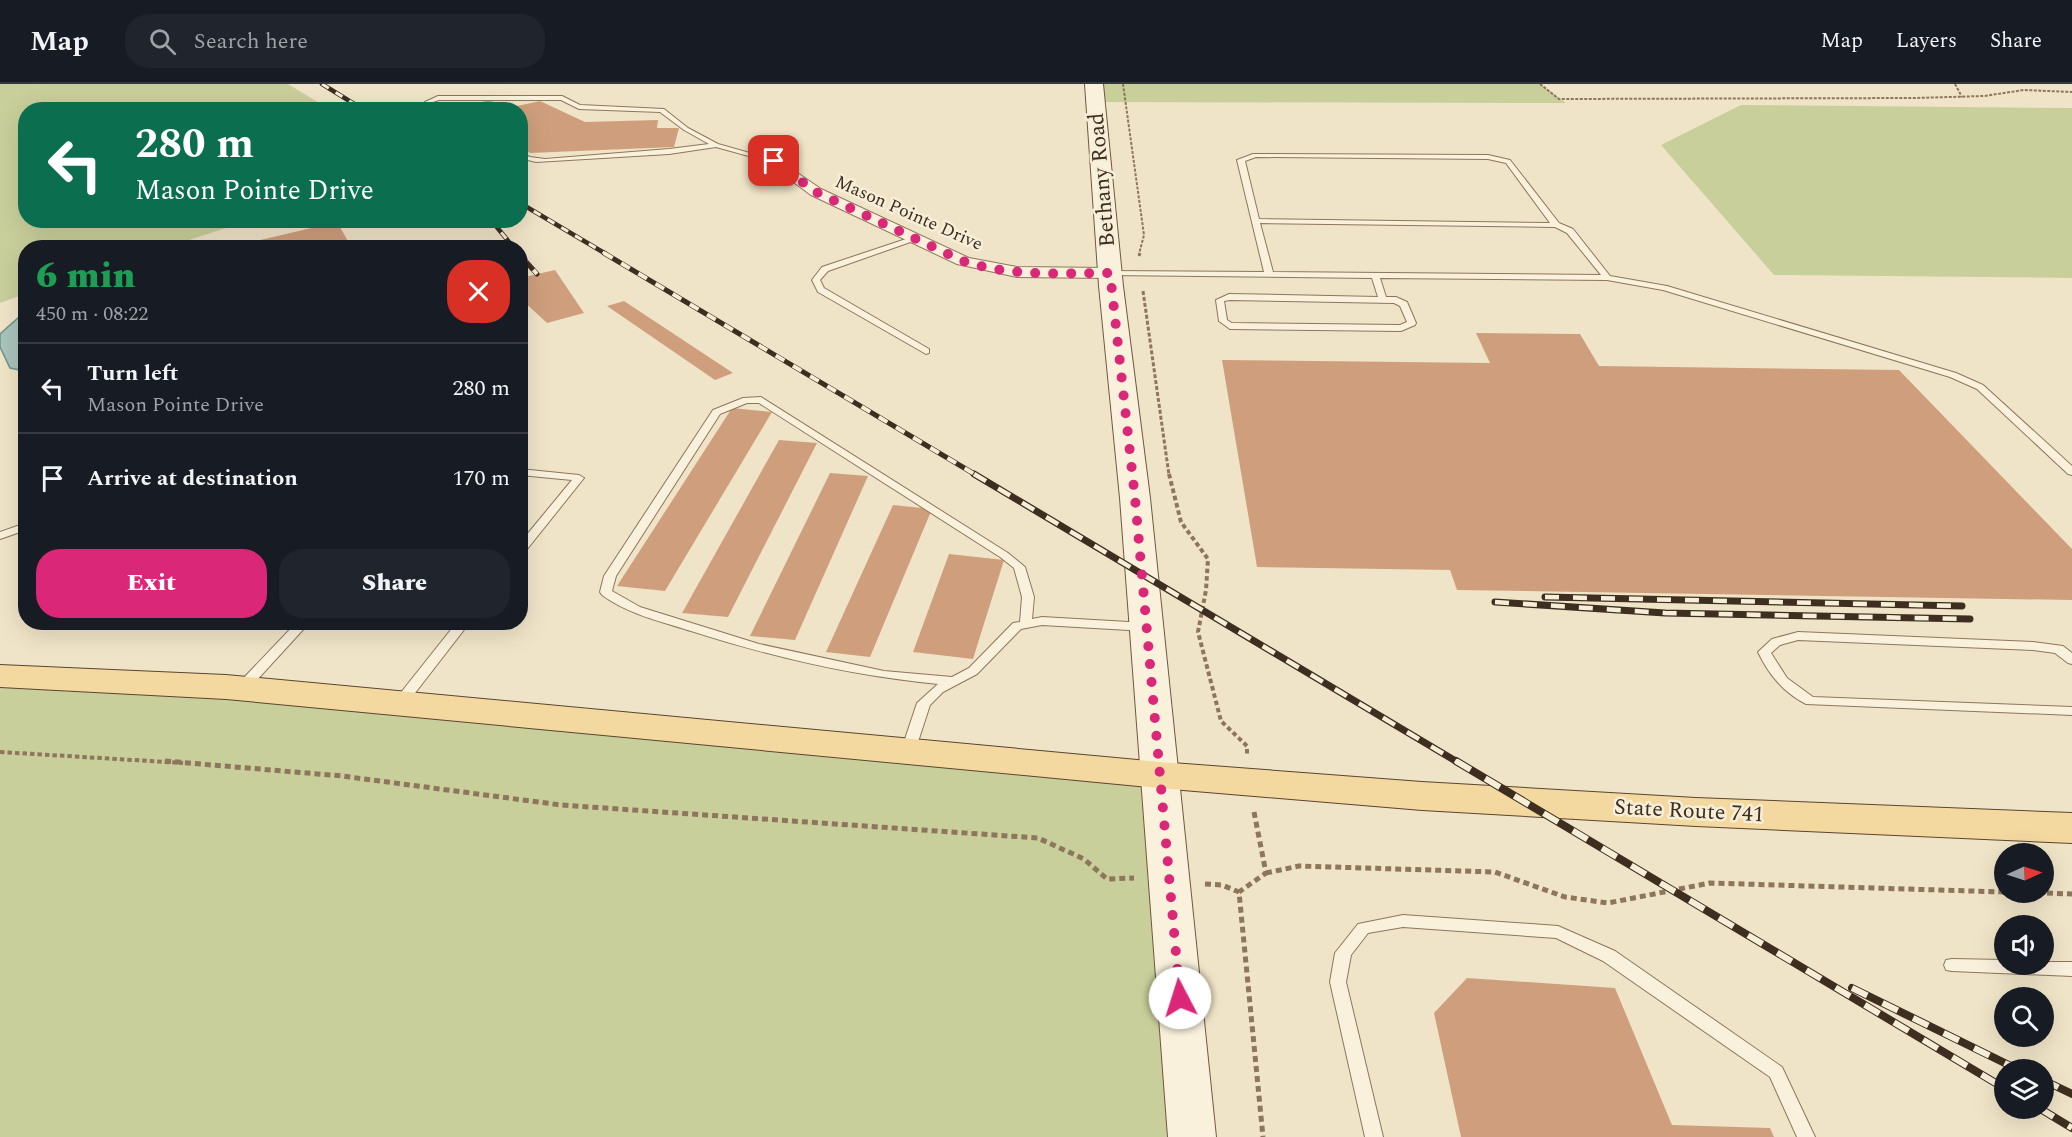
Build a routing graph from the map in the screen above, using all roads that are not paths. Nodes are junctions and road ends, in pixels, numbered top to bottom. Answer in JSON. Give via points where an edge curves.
{"nodes":[{"id":1,"x":1094,"y":84,"type":"edge"},
{"id":2,"x":428,"y":102,"type":"edge"},
{"id":3,"x":716,"y":146,"type":"junction"},
{"id":4,"x":528,"y":159,"type":"edge"},
{"id":5,"x":774,"y":161,"type":"joint"},
{"id":6,"x":1256,"y":221,"type":"junction"},
{"id":7,"x":1557,"y":225,"type":"junction"},
{"id":8,"x":915,"y":239,"type":"junction"},
{"id":9,"x":1110,"y":273,"type":"junction"},
{"id":10,"x":1269,"y":274,"type":"junction"},
{"id":11,"x":1375,"y":276,"type":"junction"},
{"id":12,"x":1607,"y":278,"type":"junction"},
{"id":13,"x":1383,"y":300,"type":"junction"},
{"id":14,"x":926,"y":351,"type":"dead end"},
{"id":15,"x":2072,"y":472,"type":"edge"},
{"id":16,"x":528,"y":473,"type":"edge"},
{"id":17,"x":18,"y":529,"type":"edge"},
{"id":18,"x":0,"y":536,"type":"edge"},
{"id":19,"x":528,"y":541,"type":"edge"},
{"id":20,"x":1026,"y":624,"type":"junction"},
{"id":21,"x":1147,"y":627,"type":"junction"},
{"id":22,"x":296,"y":630,"type":"edge"},
{"id":23,"x":458,"y":630,"type":"edge"},
{"id":24,"x":2072,"y":660,"type":"edge"},
{"id":25,"x":0,"y":676,"type":"edge"},
{"id":26,"x":952,"y":681,"type":"junction"},
{"id":27,"x":241,"y":689,"type":"junction"},
{"id":28,"x":400,"y":703,"type":"junction"},
{"id":29,"x":2072,"y":711,"type":"edge"},
{"id":30,"x":908,"y":751,"type":"junction"},
{"id":31,"x":1160,"y":775,"type":"junction"},
{"id":32,"x":2072,"y":828,"type":"edge"},
{"id":33,"x":1952,"y":965,"type":"dead end"},
{"id":34,"x":2072,"y":969,"type":"edge"},
{"id":35,"x":1192,"y":1137,"type":"edge"},
{"id":36,"x":1374,"y":1137,"type":"edge"},
{"id":37,"x":1806,"y":1137,"type":"edge"}],
"edges":[{"from":1,"to":9,"type":"main road","name":"Bethany Road"},
{"from":2,"to":3,"type":"lane","via":[[438,98],[562,98],[579,107],[662,110]]},
{"from":3,"to":4,"type":"lane","via":[[675,153]]},
{"from":3,"to":5,"type":"lane"},
{"from":5,"to":8,"type":"street","name":"Mason Pointe Drive","via":[[816,192]]},
{"from":6,"to":7,"type":"lane"},
{"from":6,"to":7,"type":"lane","via":[[1241,160],[1255,155],[1488,157],[1508,161]]},
{"from":6,"to":10,"type":"lane"},
{"from":7,"to":12,"type":"lane","via":[[1570,231]]},
{"from":8,"to":9,"type":"street","name":"Mason Pointe Drive","via":[[983,268],[1027,273]]},
{"from":8,"to":14,"type":"lane","via":[[825,269],[816,280],[820,290]]},
{"from":9,"to":10,"type":"lane"},
{"from":9,"to":21,"type":"main road","name":"Bethany Road"},
{"from":10,"to":11,"type":"lane"},
{"from":11,"to":12,"type":"lane"},
{"from":11,"to":13,"type":"lane"},
{"from":12,"to":15,"type":"lane","via":[[1664,288],[1953,375],[1980,387]]},
{"from":13,"to":13,"type":"lane","via":[[1229,297],[1220,300],[1223,321],[1230,326],[1401,328],[1412,323],[1404,304]]},
{"from":16,"to":19,"type":"lane","via":[[579,478]]},
{"from":17,"to":18,"type":"lane"},
{"from":20,"to":21,"type":"lane","via":[[1042,621]]},
{"from":20,"to":26,"type":"lane","via":[[1017,626],[973,671]]},
{"from":20,"to":26,"type":"lane","via":[[1028,597],[1019,567],[1004,555],[761,400],[747,400],[716,412],[610,576],[606,592],[636,610],[757,648],[884,675]]},
{"from":21,"to":31,"type":"main road","name":"Bethany Road"},
{"from":22,"to":27,"type":"lane"},
{"from":23,"to":28,"type":"lane"},
{"from":24,"to":29,"type":"lane","via":[[2059,649],[2032,646],[1798,636],[1776,642],[1764,651],[1773,672],[1791,691],[1811,701]]},
{"from":25,"to":27,"type":"main road","name":"State Route 741"},
{"from":26,"to":30,"type":"lane","via":[[924,703]]},
{"from":27,"to":28,"type":"main road","name":"State Route 741"},
{"from":28,"to":30,"type":"main road","name":"State Route 741"},
{"from":30,"to":31,"type":"main road","name":"State Route 741"},
{"from":31,"to":32,"type":"main road","name":"State Route 741","via":[[1696,812]]},
{"from":31,"to":35,"type":"main road","name":"Bethany Road"},
{"from":33,"to":34,"type":"lane"},
{"from":36,"to":37,"type":"lane","via":[[1338,982],[1343,953],[1363,928],[1403,921],[1558,932],[1609,956],[1776,1072]]}]}
